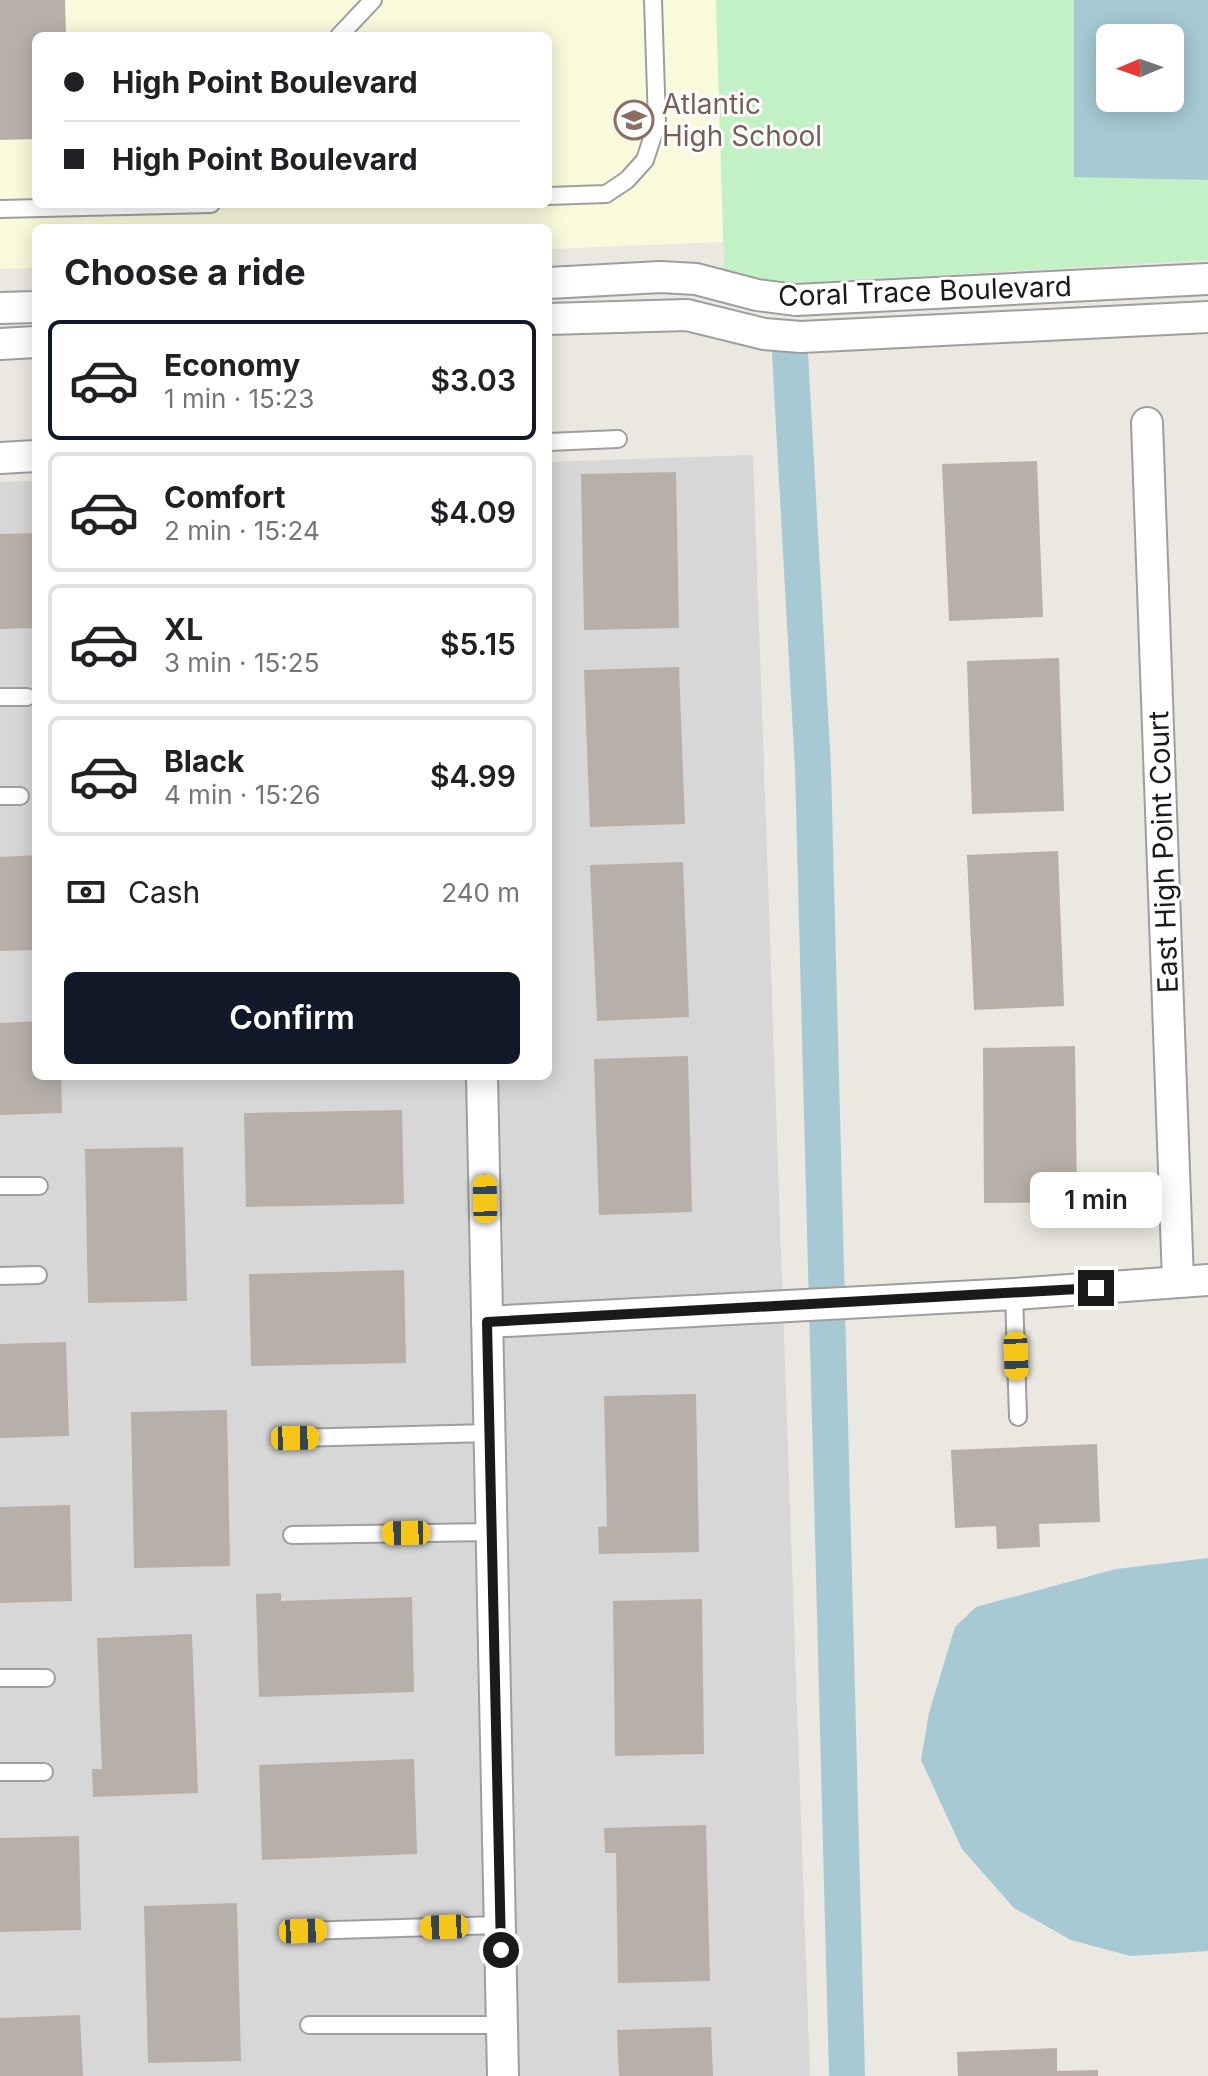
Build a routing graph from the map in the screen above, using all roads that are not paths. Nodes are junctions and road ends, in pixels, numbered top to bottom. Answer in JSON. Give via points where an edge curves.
{"nodes":[{"id":1,"x":373,"y":0,"type":"edge"},
{"id":2,"x":653,"y":0,"type":"edge"},
{"id":3,"x":343,"y":32,"type":"edge"},
{"id":4,"x":552,"y":196,"type":"edge"},
{"id":5,"x":36,"y":208,"type":"edge"},
{"id":6,"x":0,"y":209,"type":"edge"},
{"id":7,"x":1208,"y":279,"type":"edge"},
{"id":8,"x":552,"y":283,"type":"edge"},
{"id":9,"x":32,"y":307,"type":"edge"},
{"id":10,"x":0,"y":308,"type":"edge"},
{"id":11,"x":907,"y":313,"type":"junction"},
{"id":12,"x":1208,"y":317,"type":"edge"},
{"id":13,"x":552,"y":319,"type":"edge"},
{"id":14,"x":32,"y":342,"type":"edge"},
{"id":15,"x":0,"y":344,"type":"edge"},
{"id":16,"x":1147,"y":423,"type":"dead end"},
{"id":17,"x":618,"y":439,"type":"dead end"},
{"id":18,"x":552,"y":442,"type":"edge"},
{"id":19,"x":32,"y":456,"type":"edge"},
{"id":20,"x":0,"y":458,"type":"edge"},
{"id":21,"x":0,"y":697,"type":"edge"},
{"id":22,"x":27,"y":697,"type":"dead end"},
{"id":23,"x":0,"y":796,"type":"edge"},
{"id":24,"x":20,"y":796,"type":"dead end"},
{"id":25,"x":482,"y":1080,"type":"edge"},
{"id":26,"x":0,"y":1186,"type":"edge"},
{"id":27,"x":39,"y":1186,"type":"dead end"},
{"id":28,"x":38,"y":1275,"type":"dead end"},
{"id":29,"x":0,"y":1276,"type":"edge"},
{"id":30,"x":1208,"y":1280,"type":"edge"},
{"id":31,"x":1178,"y":1281,"type":"junction"},
{"id":32,"x":1014,"y":1294,"type":"junction"},
{"id":33,"x":487,"y":1322,"type":"junction"},
{"id":34,"x":1018,"y":1417,"type":"dead end"},
{"id":35,"x":489,"y":1433,"type":"junction"},
{"id":36,"x":295,"y":1438,"type":"dead end"},
{"id":37,"x":492,"y":1532,"type":"junction"},
{"id":38,"x":292,"y":1535,"type":"dead end"},
{"id":39,"x":0,"y":1678,"type":"edge"},
{"id":40,"x":46,"y":1678,"type":"dead end"},
{"id":41,"x":0,"y":1772,"type":"edge"},
{"id":42,"x":44,"y":1772,"type":"dead end"},
{"id":43,"x":500,"y":1925,"type":"junction"},
{"id":44,"x":303,"y":1931,"type":"dead end"},
{"id":45,"x":309,"y":2025,"type":"dead end"},
{"id":46,"x":502,"y":2025,"type":"junction"},
{"id":47,"x":503,"y":2076,"type":"edge"}],
"edges":[{"from":1,"to":3,"type":"lane"},
{"from":2,"to":4,"type":"lane","via":[[657,123],[645,160],[606,194]]},
{"from":5,"to":6,"type":"lane"},
{"from":7,"to":11,"type":"street","name":"Coral Trace Boulevard"},
{"from":8,"to":11,"type":"street","name":"Coral Trace Boulevard","via":[[696,279],[757,295]]},
{"from":9,"to":10,"type":"street"},
{"from":11,"to":12,"type":"street","name":"Coral Trace Boulevard"},
{"from":11,"to":13,"type":"street","name":"Coral Trace Boulevard","via":[[801,337],[764,334],[687,315]]},
{"from":14,"to":15,"type":"street"},
{"from":16,"to":31,"type":"street","name":"East High Point Court"},
{"from":17,"to":18,"type":"lane"},
{"from":19,"to":20,"type":"street"},
{"from":21,"to":22,"type":"lane"},
{"from":23,"to":24,"type":"lane"},
{"from":25,"to":33,"type":"street"},
{"from":26,"to":27,"type":"lane"},
{"from":28,"to":29,"type":"lane"},
{"from":30,"to":31,"type":"street"},
{"from":31,"to":32,"type":"street"},
{"from":32,"to":33,"type":"street"},
{"from":32,"to":34,"type":"lane"},
{"from":33,"to":35,"type":"street"},
{"from":35,"to":36,"type":"lane"},
{"from":35,"to":37,"type":"street"},
{"from":37,"to":38,"type":"lane"},
{"from":37,"to":43,"type":"street"},
{"from":39,"to":40,"type":"lane"},
{"from":41,"to":42,"type":"lane"},
{"from":43,"to":44,"type":"lane"},
{"from":43,"to":46,"type":"street"},
{"from":45,"to":46,"type":"lane"},
{"from":46,"to":47,"type":"street"}]}
